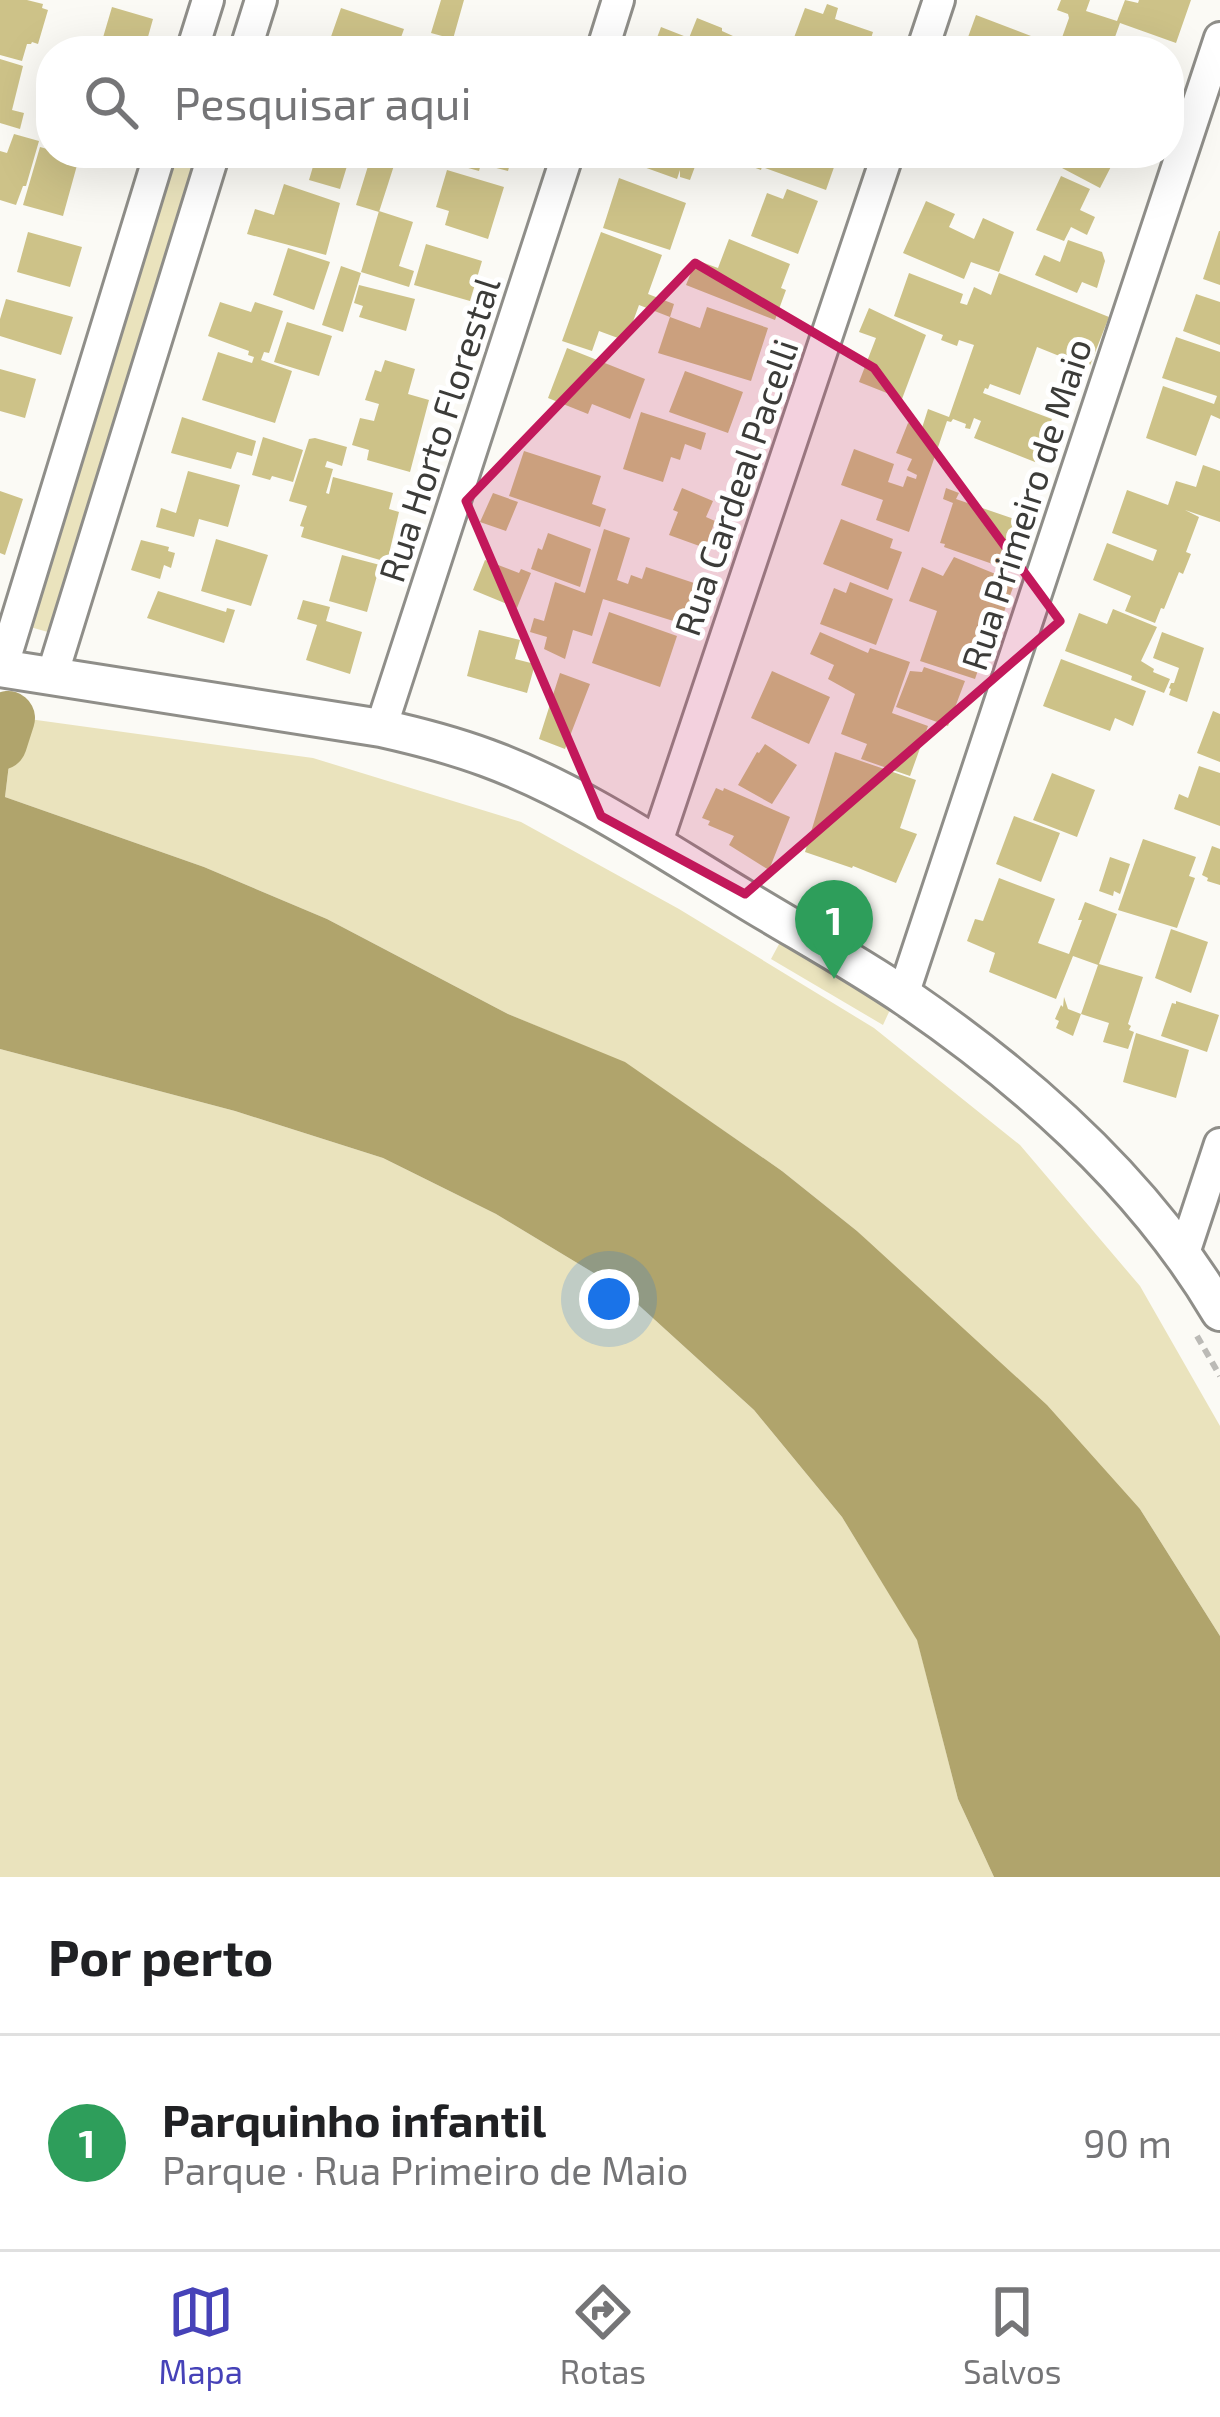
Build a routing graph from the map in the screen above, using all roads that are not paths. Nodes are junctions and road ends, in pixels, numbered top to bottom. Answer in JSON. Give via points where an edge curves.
{"nodes":[{"id":1,"x":208,"y":0,"type":"edge"},
{"id":2,"x":261,"y":0,"type":"edge"},
{"id":3,"x":618,"y":0,"type":"edge"},
{"id":4,"x":939,"y":0,"type":"edge"},
{"id":5,"x":197,"y":36,"type":"edge"},
{"id":6,"x":250,"y":36,"type":"edge"},
{"id":7,"x":607,"y":36,"type":"edge"},
{"id":8,"x":927,"y":36,"type":"edge"},
{"id":9,"x":1220,"y":38,"type":"edge"},
{"id":10,"x":1184,"y":147,"type":"edge"},
{"id":11,"x":155,"y":168,"type":"edge"},
{"id":12,"x":209,"y":168,"type":"edge"},
{"id":13,"x":563,"y":168,"type":"edge"},
{"id":14,"x":883,"y":168,"type":"edge"},
{"id":15,"x":1177,"y":168,"type":"edge"},
{"id":16,"x":1,"y":668,"type":"edge"},
{"id":17,"x":52,"y":676,"type":"junction"},
{"id":18,"x":381,"y":728,"type":"junction"},
{"id":19,"x":656,"y":845,"type":"junction"},
{"id":20,"x":903,"y":995,"type":"junction"},
{"id":21,"x":1220,"y":1144,"type":"edge"},
{"id":22,"x":1183,"y":1256,"type":"junction"},
{"id":23,"x":1203,"y":1315,"type":"edge"}],
"edges":[{"from":1,"to":5,"type":"street"},
{"from":2,"to":6,"type":"street"},
{"from":3,"to":7,"type":"street"},
{"from":4,"to":8,"type":"street"},
{"from":9,"to":10,"type":"street","name":"Rua Primeiro de Maio"},
{"from":11,"to":16,"type":"street"},
{"from":12,"to":17,"type":"street"},
{"from":13,"to":18,"type":"street","name":"Rua Horto Florestal"},
{"from":14,"to":19,"type":"street","name":"Rua Cardeal Pacelli"},
{"from":15,"to":20,"type":"street","name":"Rua Primeiro de Maio"},
{"from":16,"to":17,"type":"street"},
{"from":17,"to":18,"type":"street"},
{"from":18,"to":19,"type":"street","via":[[525,773]]},
{"from":19,"to":20,"type":"street"},
{"from":20,"to":22,"type":"street","via":[[1028,1088]]},
{"from":21,"to":22,"type":"street"},
{"from":22,"to":23,"type":"street"}]}
